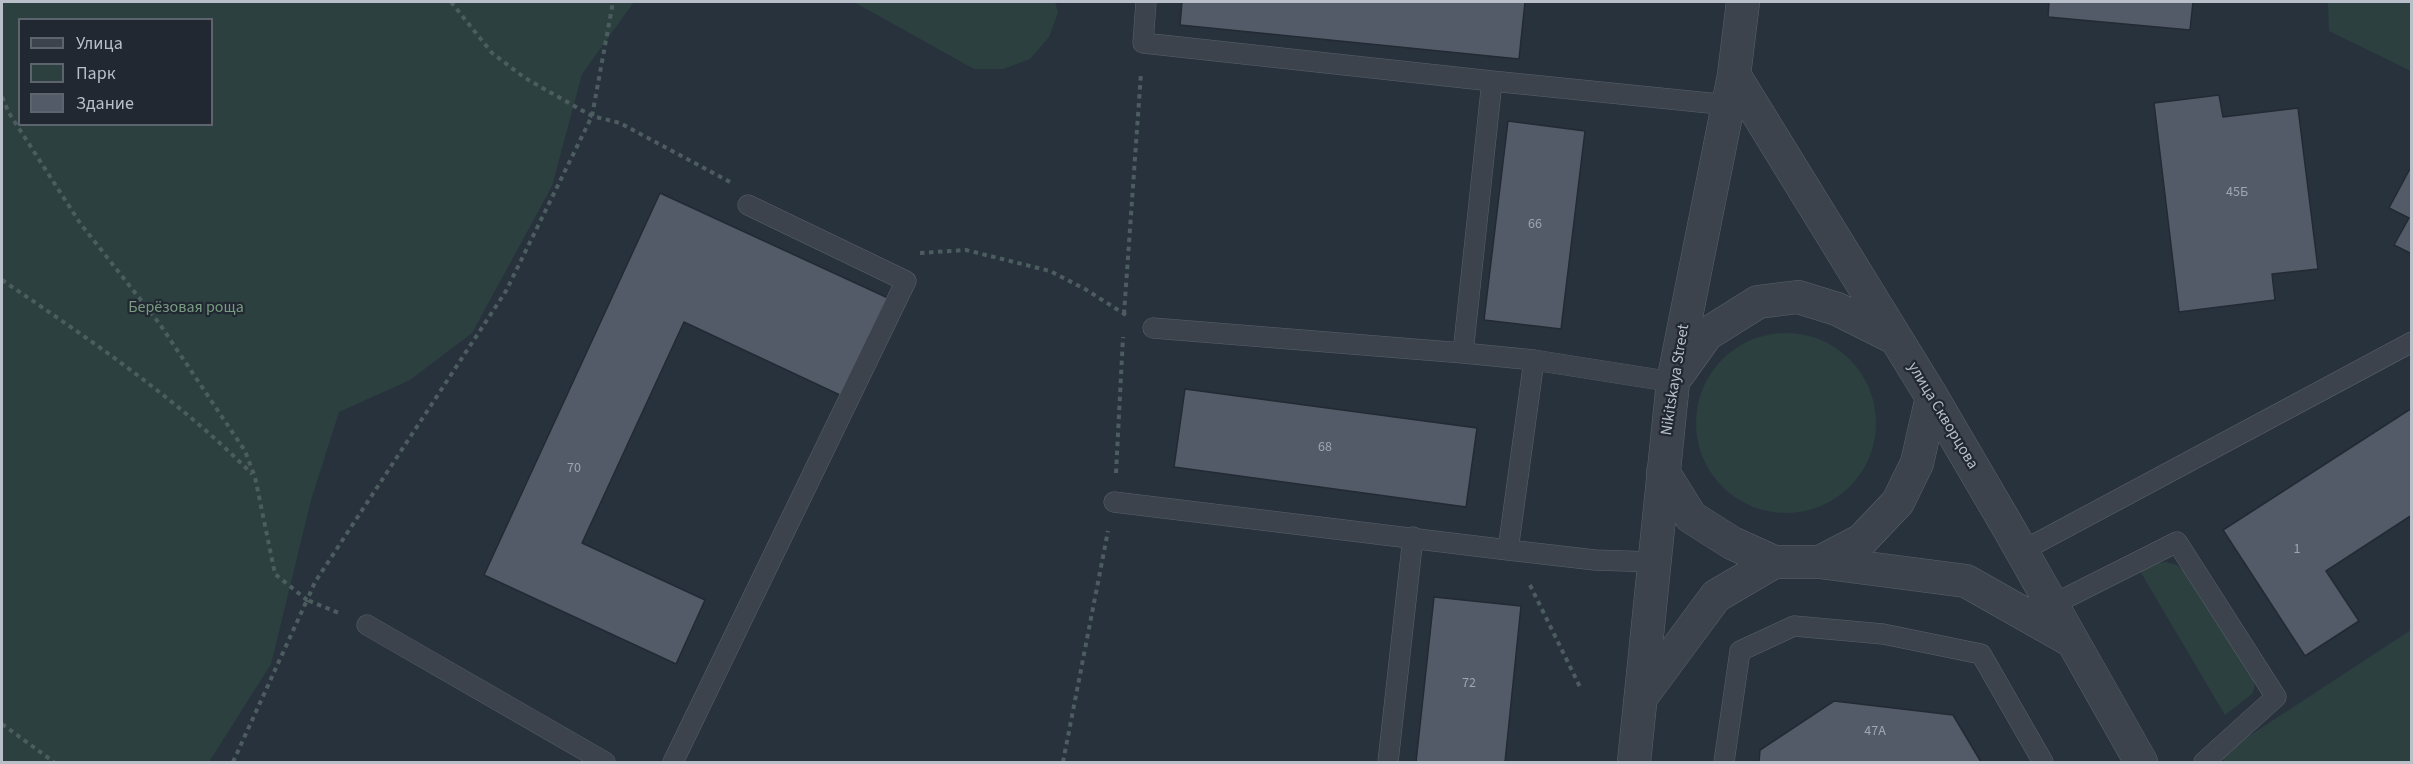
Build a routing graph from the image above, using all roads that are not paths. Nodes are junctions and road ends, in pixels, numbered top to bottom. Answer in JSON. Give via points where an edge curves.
{"nodes":[{"id":1,"x":1146,"y":2,"type":"edge"},
{"id":2,"x":1743,"y":2,"type":"edge"},
{"id":3,"x":1492,"y":81,"type":"junction"},
{"id":4,"x":1731,"y":90,"type":"junction"},
{"id":5,"x":748,"y":205,"type":"dead end"},
{"id":6,"x":1153,"y":328,"type":"road end"},
{"id":7,"x":1895,"y":339,"type":"junction"},
{"id":8,"x":2412,"y":342,"type":"edge"},
{"id":9,"x":1463,"y":353,"type":"junction"},
{"id":10,"x":1534,"y":360,"type":"junction"},
{"id":11,"x":1673,"y":382,"type":"junction"},
{"id":12,"x":1932,"y":397,"type":"junction"},
{"id":13,"x":1663,"y":472,"type":"junction"},
{"id":14,"x":1114,"y":502,"type":"road end"},
{"id":15,"x":1413,"y":537,"type":"junction"},
{"id":16,"x":1508,"y":550,"type":"junction"},
{"id":17,"x":2022,"y":551,"type":"junction"},
{"id":18,"x":1654,"y":562,"type":"junction"},
{"id":19,"x":1774,"y":562,"type":"junction"},
{"id":20,"x":1820,"y":562,"type":"junction"},
{"id":21,"x":2052,"y":605,"type":"junction"},
{"id":22,"x":367,"y":625,"type":"road end"},
{"id":23,"x":2072,"y":641,"type":"junction"},
{"id":24,"x":1642,"y":696,"type":"junction"},
{"id":25,"x":605,"y":762,"type":"edge"},
{"id":26,"x":673,"y":762,"type":"edge"},
{"id":27,"x":1388,"y":762,"type":"edge"},
{"id":28,"x":1634,"y":762,"type":"edge"},
{"id":29,"x":1724,"y":762,"type":"edge"},
{"id":30,"x":2043,"y":762,"type":"edge"},
{"id":31,"x":2141,"y":762,"type":"edge"},
{"id":32,"x":2204,"y":762,"type":"edge"}],
"edges":[{"from":1,"to":3,"type":"lane","via":[[1143,43]]},
{"from":2,"to":4,"type":"street","name":"Nikitskaya Street"},
{"from":3,"to":4,"type":"lane"},
{"from":3,"to":9,"type":"lane"},
{"from":4,"to":7,"type":"street","name":"улица Скворцова"},
{"from":4,"to":11,"type":"street","name":"Nikitskaya Street"},
{"from":5,"to":26,"type":"lane","via":[[906,281]]},
{"from":6,"to":9,"type":"lane"},
{"from":7,"to":11,"type":"street","via":[[1837,309],[1798,297],[1758,302],[1707,334]]},
{"from":7,"to":12,"type":"street","name":"улица Скворцова"},
{"from":8,"to":17,"type":"lane"},
{"from":9,"to":10,"type":"lane"},
{"from":10,"to":11,"type":"lane"},
{"from":10,"to":16,"type":"lane"},
{"from":11,"to":13,"type":"street","name":"Nikitskaya Street"},
{"from":12,"to":17,"type":"street","name":"улица Скворцова"},
{"from":12,"to":20,"type":"street","via":[[1917,463],[1898,502],[1862,540]]},
{"from":13,"to":18,"type":"street","name":"Nikitskaya Street"},
{"from":13,"to":19,"type":"street","via":[[1691,517],[1732,543]]},
{"from":14,"to":15,"type":"lane"},
{"from":15,"to":16,"type":"lane"},
{"from":15,"to":27,"type":"lane"},
{"from":16,"to":18,"type":"lane"},
{"from":17,"to":21,"type":"street","name":"улица Скворцова"},
{"from":18,"to":24,"type":"street","name":"Nikitskaya Street"},
{"from":19,"to":20,"type":"street"},
{"from":19,"to":24,"type":"street","via":[[1716,596]]},
{"from":20,"to":23,"type":"street","via":[[1966,581]]},
{"from":21,"to":23,"type":"street","name":"улица Скворцова"},
{"from":21,"to":32,"type":"lane","via":[[2177,542],[2276,698]]},
{"from":22,"to":25,"type":"lane"},
{"from":23,"to":31,"type":"street","name":"улица Скворцова"},
{"from":24,"to":28,"type":"street","name":"Nikitskaya Street"},
{"from":29,"to":30,"type":"lane","via":[[1740,651],[1794,626],[1883,634],[1981,654]]}]}
